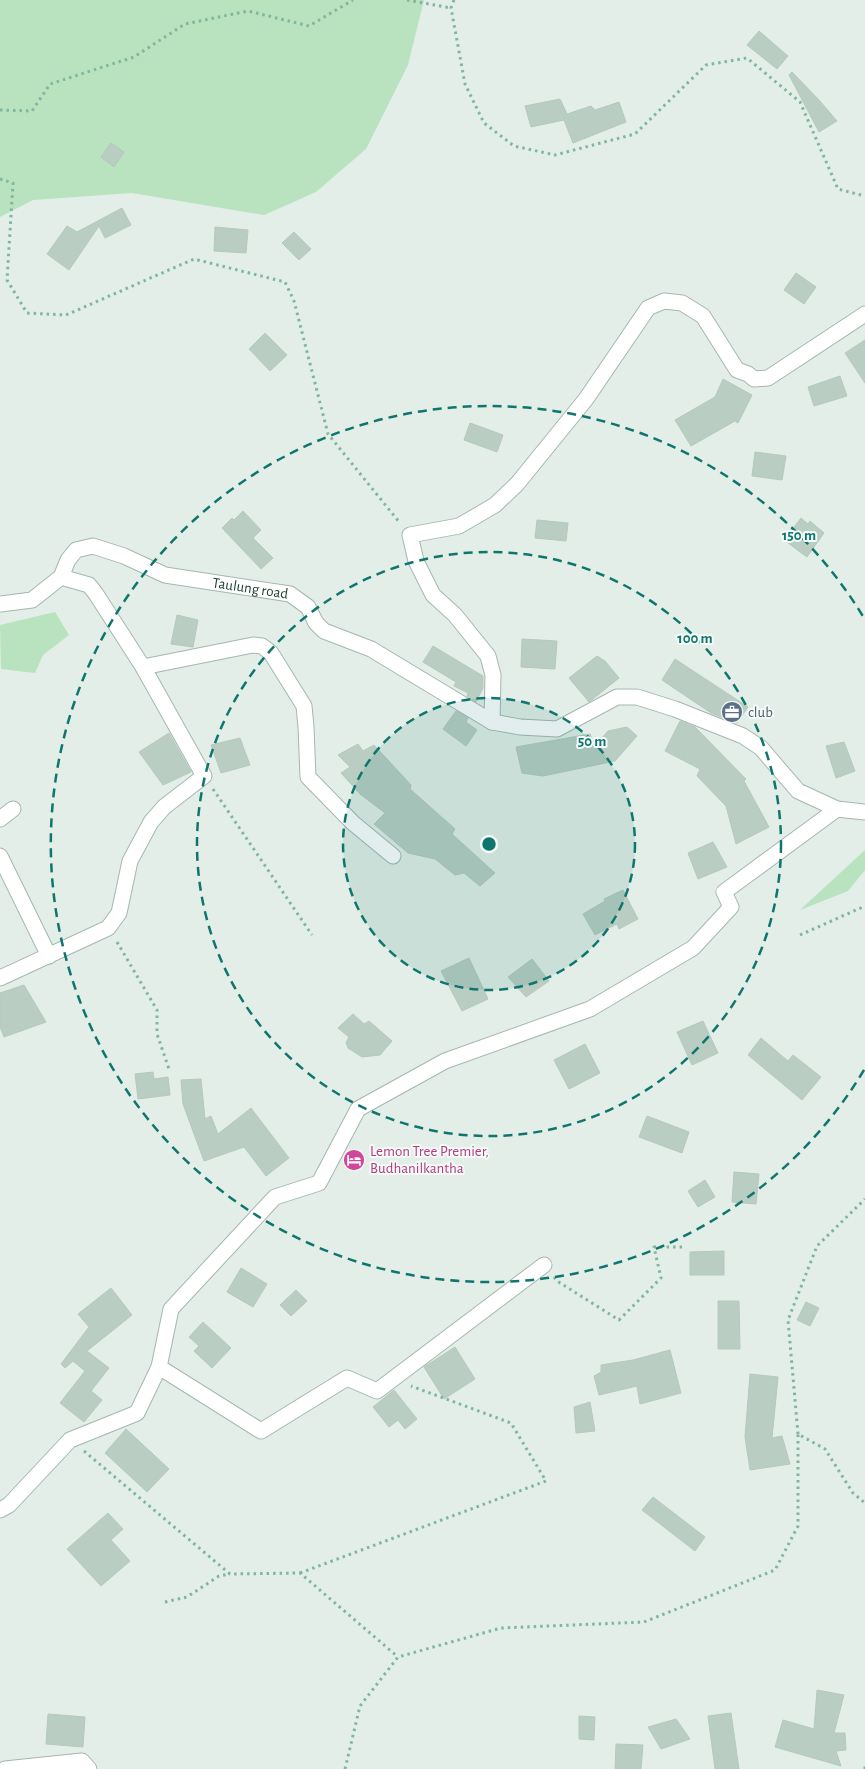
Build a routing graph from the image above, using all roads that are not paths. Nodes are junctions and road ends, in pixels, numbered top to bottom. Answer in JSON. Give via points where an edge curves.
{"nodes":[{"id":1,"x":865,"y":314,"type":"edge"},
{"id":2,"x":62,"y":577,"type":"junction"},
{"id":3,"x":0,"y":604,"type":"edge"},
{"id":4,"x":143,"y":667,"type":"junction"},
{"id":5,"x":492,"y":722,"type":"junction"},
{"id":6,"x":13,"y":809,"type":"dead end"},
{"id":7,"x":837,"y":810,"type":"junction"},
{"id":8,"x":865,"y":812,"type":"edge"},
{"id":9,"x":0,"y":819,"type":"edge"},
{"id":10,"x":0,"y":856,"type":"edge"},
{"id":11,"x":393,"y":856,"type":"dead end"},
{"id":12,"x":49,"y":956,"type":"junction"},
{"id":13,"x":0,"y":978,"type":"edge"},
{"id":14,"x":544,"y":1265,"type":"road end"},
{"id":15,"x":160,"y":1367,"type":"junction"},
{"id":16,"x":0,"y":1510,"type":"edge"},
{"id":17,"x":5,"y":1769,"type":"edge"},
{"id":18,"x":89,"y":1769,"type":"edge"}],
"edges":[{"from":1,"to":5,"type":"street","via":[[768,378],[754,379],[737,370],[703,316],[682,303],[664,301],[648,308],[586,399],[517,484],[495,505],[458,526],[410,535],[416,561],[432,595],[455,615],[488,656],[493,675]]},
{"from":2,"to":3,"type":"street","name":"Taulung road","via":[[32,600]]},
{"from":2,"to":4,"type":"street","via":[[89,585]]},
{"from":2,"to":5,"type":"street","name":"Taulung road","via":[[76,550],[93,546],[124,556],[165,576],[290,594],[308,607],[324,631],[371,649]]},
{"from":4,"to":11,"type":"street","via":[[262,646],[271,653],[304,706],[308,777],[353,823]]},
{"from":4,"to":12,"type":"street","via":[[204,776],[164,807],[151,822],[130,861],[119,913],[108,928]]},
{"from":5,"to":7,"type":"street","name":"Taulung road","via":[[520,728],[557,728],[617,697],[637,697],[743,736],[761,748],[798,791]]},
{"from":6,"to":9,"type":"street"},
{"from":7,"to":8,"type":"street"},
{"from":7,"to":15,"type":"street","via":[[724,892],[731,907],[693,948],[590,1009],[445,1061],[358,1109],[319,1183],[275,1197],[171,1309]]},
{"from":10,"to":12,"type":"street"},
{"from":12,"to":13,"type":"street"},
{"from":14,"to":15,"type":"street","via":[[377,1391],[347,1378],[261,1431]]},
{"from":15,"to":16,"type":"street","via":[[137,1413],[70,1440],[9,1505]]},
{"from":17,"to":18,"type":"street","via":[[82,1761]]}]}
